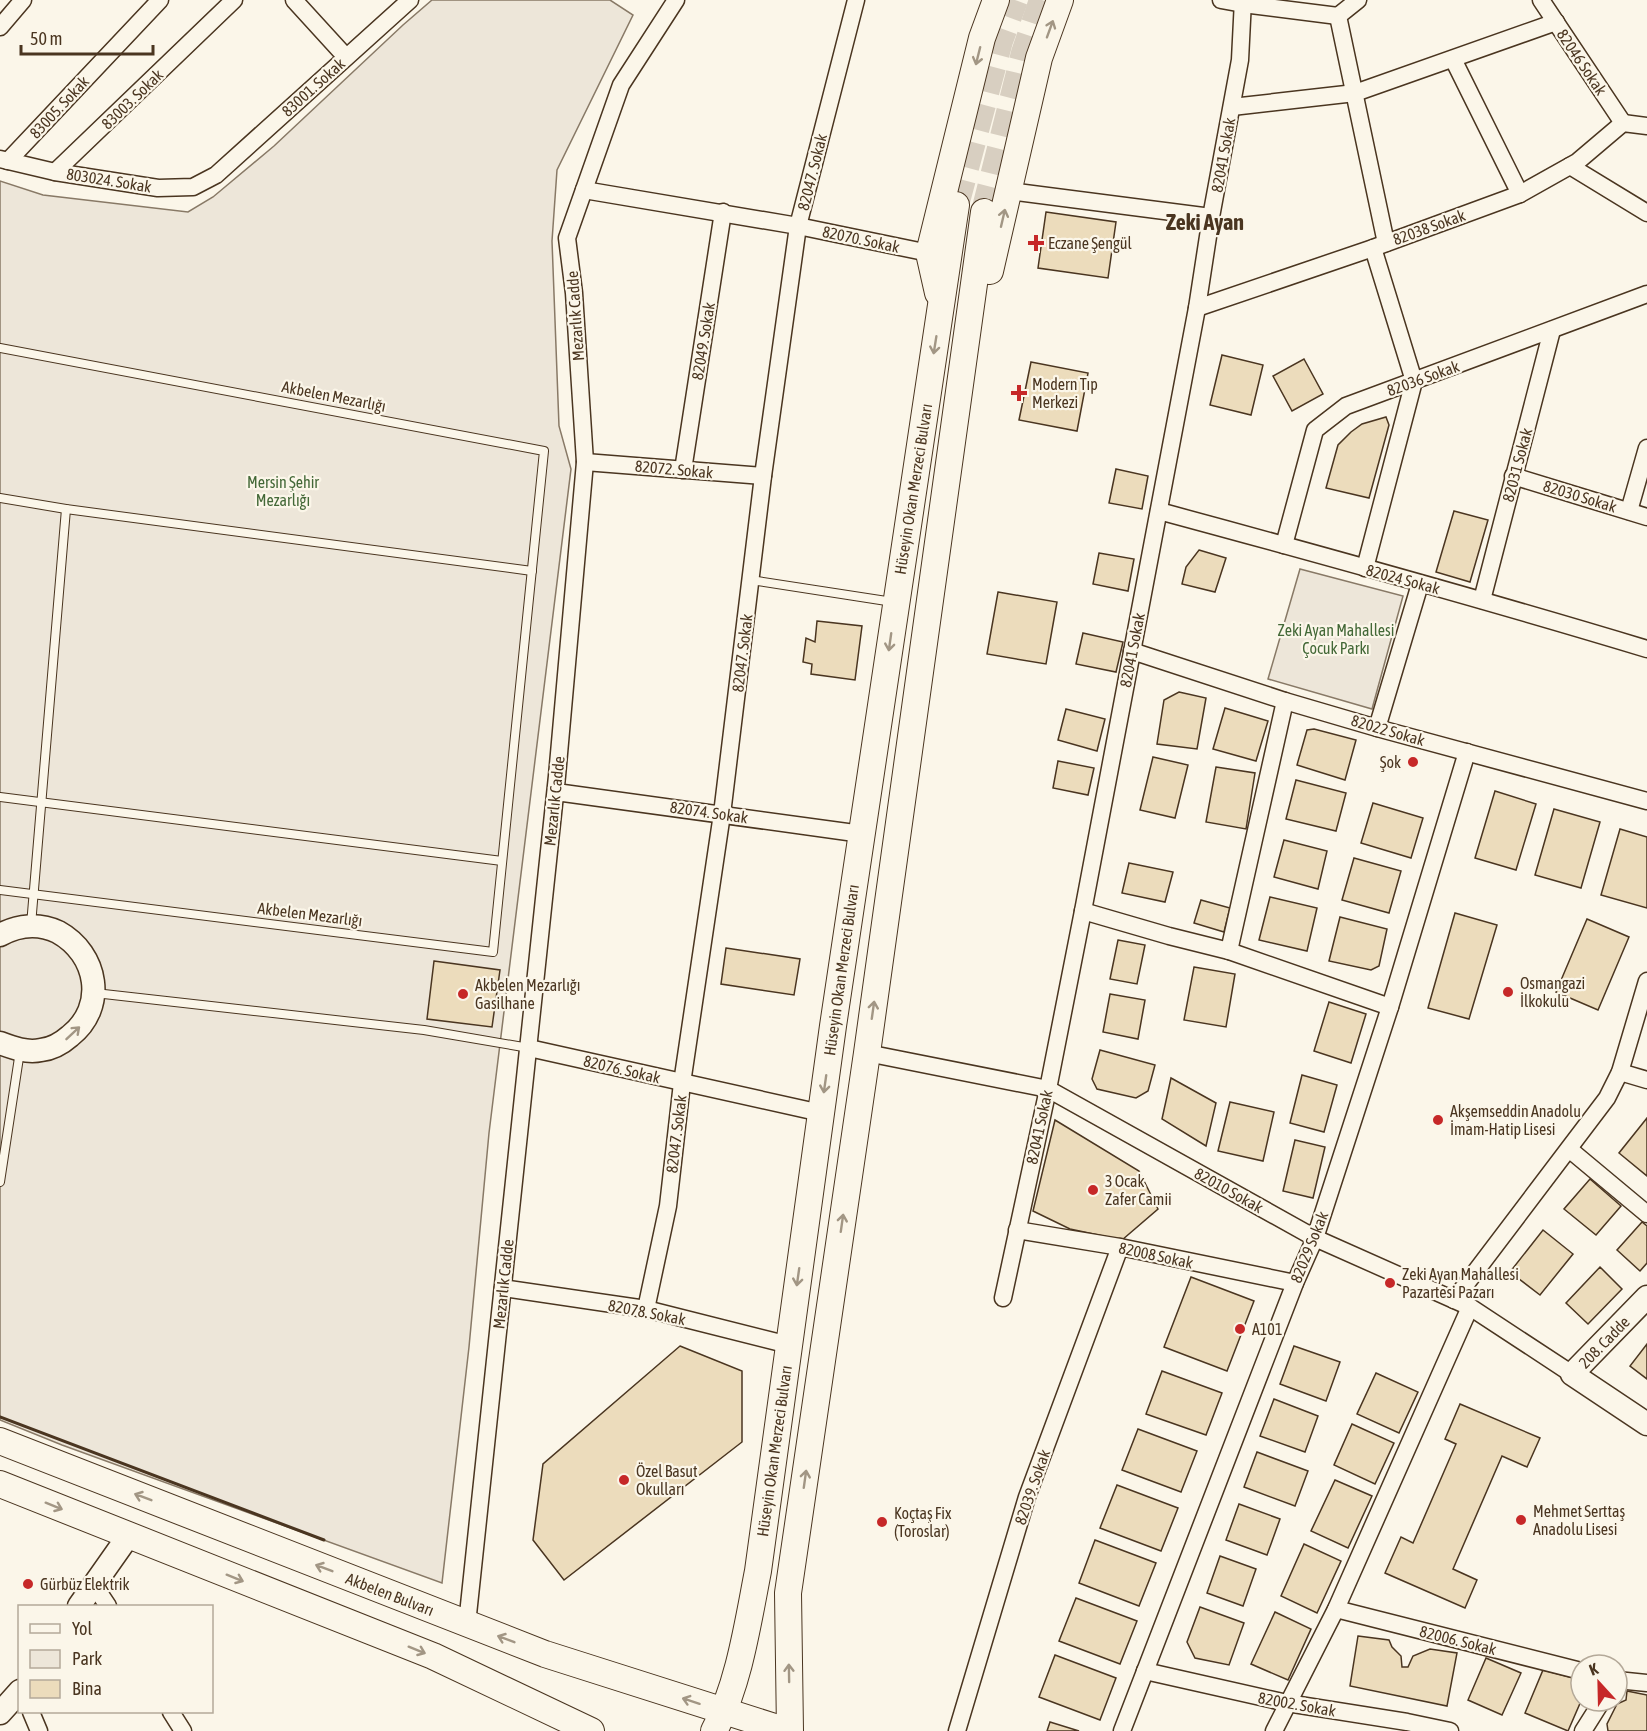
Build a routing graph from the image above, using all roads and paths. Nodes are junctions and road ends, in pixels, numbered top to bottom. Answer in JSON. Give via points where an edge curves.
{"nodes":[{"id":1,"x":23,"y":0,"type":"edge"},
{"id":2,"x":160,"y":0,"type":"edge"},
{"id":3,"x":234,"y":0,"type":"edge"},
{"id":4,"x":294,"y":0,"type":"edge"},
{"id":5,"x":410,"y":0,"type":"edge"},
{"id":6,"x":676,"y":0,"type":"edge"},
{"id":7,"x":856,"y":0,"type":"edge"},
{"id":8,"x":996,"y":0,"type":"edge"},
{"id":9,"x":1060,"y":0,"type":"edge"},
{"id":10,"x":1221,"y":0,"type":"edge"},
{"id":11,"x":1358,"y":0,"type":"edge"},
{"id":12,"x":1541,"y":0,"type":"edge"},
{"id":13,"x":1243,"y":2,"type":"edge"},
{"id":14,"x":1338,"y":16,"type":"junction"},
{"id":15,"x":1556,"y":22,"type":"junction"},
{"id":16,"x":0,"y":27,"type":"edge"},
{"id":17,"x":346,"y":57,"type":"junction"},
{"id":18,"x":1453,"y":59,"type":"junction"},
{"id":19,"x":1355,"y":93,"type":"junction"},
{"id":20,"x":1232,"y":107,"type":"junction"},
{"id":21,"x":1623,"y":123,"type":"junction"},
{"id":22,"x":1647,"y":126,"type":"edge"},
{"id":23,"x":4,"y":160,"type":"edge"},
{"id":24,"x":1570,"y":166,"type":"junction"},
{"id":25,"x":55,"y":172,"type":"junction"},
{"id":26,"x":216,"y":175,"type":"joint"},
{"id":27,"x":584,"y":190,"type":"junction"},
{"id":28,"x":1009,"y":190,"type":"junction"},
{"id":29,"x":1520,"y":194,"type":"junction"},
{"id":30,"x":957,"y":205,"type":"tunnel mouth"},
{"id":31,"x":723,"y":212,"type":"junction"},
{"id":32,"x":984,"y":212,"type":"tunnel mouth"},
{"id":33,"x":1647,"y":213,"type":"edge"},
{"id":34,"x":1211,"y":217,"type":"junction"},
{"id":35,"x":798,"y":226,"type":"junction"},
{"id":36,"x":1380,"y":246,"type":"junction"},
{"id":37,"x":929,"y":253,"type":"junction"},
{"id":38,"x":1647,"y":294,"type":"edge"},
{"id":39,"x":941,"y":306,"type":"junction"},
{"id":40,"x":1197,"y":308,"type":"junction"},
{"id":41,"x":970,"y":312,"type":"junction"},
{"id":42,"x":1552,"y":330,"type":"junction"},
{"id":43,"x":0,"y":348,"type":"edge"},
{"id":44,"x":1414,"y":381,"type":"junction"},
{"id":45,"x":1647,"y":448,"type":"edge"},
{"id":46,"x":585,"y":462,"type":"junction"},
{"id":47,"x":683,"y":470,"type":"junction"},
{"id":48,"x":764,"y":476,"type":"junction"},
{"id":49,"x":1513,"y":476,"type":"junction"},
{"id":50,"x":0,"y":498,"type":"edge"},
{"id":51,"x":66,"y":509,"type":"junction"},
{"id":52,"x":1159,"y":511,"type":"junction"},
{"id":53,"x":1629,"y":511,"type":"junction"},
{"id":54,"x":1647,"y":517,"type":"edge"},
{"id":55,"x":1284,"y":545,"type":"junction"},
{"id":56,"x":1365,"y":568,"type":"junction"},
{"id":57,"x":532,"y":571,"type":"junction"},
{"id":58,"x":751,"y":580,"type":"junction"},
{"id":59,"x":1420,"y":584,"type":"junction"},
{"id":60,"x":1482,"y":600,"type":"junction"},
{"id":61,"x":896,"y":602,"type":"junction"},
{"id":62,"x":1647,"y":649,"type":"edge"},
{"id":63,"x":1131,"y":651,"type":"junction"},
{"id":64,"x":1285,"y":700,"type":"junction"},
{"id":65,"x":1377,"y":728,"type":"junction"},
{"id":66,"x":1467,"y":752,"type":"junction"},
{"id":67,"x":556,"y":792,"type":"junction"},
{"id":68,"x":0,"y":797,"type":"edge"},
{"id":69,"x":1647,"y":801,"type":"edge"},
{"id":70,"x":41,"y":802,"type":"junction"},
{"id":71,"x":722,"y":814,"type":"junction"},
{"id":72,"x":862,"y":834,"type":"junction"},
{"id":73,"x":502,"y":861,"type":"junction"},
{"id":74,"x":0,"y":890,"type":"edge"},
{"id":75,"x":33,"y":894,"type":"junction"},
{"id":76,"x":1083,"y":910,"type":"junction"},
{"id":77,"x":31,"y":926,"type":"junction"},
{"id":78,"x":0,"y":934,"type":"edge"},
{"id":79,"x":1229,"y":951,"type":"junction"},
{"id":80,"x":1647,"y":981,"type":"edge"},
{"id":81,"x":94,"y":992,"type":"junction"},
{"id":82,"x":1390,"y":1007,"type":"junction"},
{"id":83,"x":10,"y":1047,"type":"edge"},
{"id":84,"x":529,"y":1048,"type":"junction"},
{"id":85,"x":867,"y":1053,"type":"junction"},
{"id":86,"x":1620,"y":1072,"type":"junction"},
{"id":87,"x":1645,"y":1076,"type":"edge"},
{"id":88,"x":682,"y":1083,"type":"junction"},
{"id":89,"x":1048,"y":1089,"type":"junction"},
{"id":90,"x":821,"y":1113,"type":"junction"},
{"id":91,"x":1569,"y":1149,"type":"junction"},
{"id":92,"x":0,"y":1182,"type":"edge"},
{"id":93,"x":1647,"y":1214,"type":"edge"},
{"id":94,"x":1017,"y":1230,"type":"junction"},
{"id":95,"x":1315,"y":1238,"type":"junction"},
{"id":96,"x":1120,"y":1247,"type":"junction"},
{"id":97,"x":1295,"y":1283,"type":"junction"},
{"id":98,"x":503,"y":1288,"type":"junction"},
{"id":99,"x":1647,"y":1297,"type":"edge"},
{"id":100,"x":1003,"y":1298,"type":"dead end"},
{"id":101,"x":1454,"y":1300,"type":"junction"},
{"id":102,"x":1470,"y":1306,"type":"junction"},
{"id":103,"x":646,"y":1309,"type":"junction"},
{"id":104,"x":789,"y":1345,"type":"junction"},
{"id":105,"x":1572,"y":1374,"type":"junction"},
{"id":106,"x":1647,"y":1424,"type":"edge"},
{"id":107,"x":0,"y":1441,"type":"edge"},
{"id":108,"x":0,"y":1484,"type":"edge"},
{"id":109,"x":129,"y":1535,"type":"junction"},
{"id":110,"x":94,"y":1585,"type":"junction"},
{"id":111,"x":80,"y":1605,"type":"edge"},
{"id":112,"x":107,"y":1605,"type":"edge"},
{"id":113,"x":1336,"y":1609,"type":"junction"},
{"id":114,"x":467,"y":1624,"type":"junction"},
{"id":115,"x":1569,"y":1668,"type":"edge"},
{"id":116,"x":1145,"y":1671,"type":"junction"},
{"id":117,"x":1629,"y":1681,"type":"edge"},
{"id":118,"x":1647,"y":1683,"type":"edge"},
{"id":119,"x":18,"y":1693,"type":"edge"},
{"id":120,"x":1287,"y":1703,"type":"junction"},
{"id":121,"x":0,"y":1713,"type":"edge"},
{"id":122,"x":32,"y":1713,"type":"edge"},
{"id":123,"x":172,"y":1713,"type":"edge"},
{"id":124,"x":1594,"y":1713,"type":"edge"},
{"id":125,"x":719,"y":1722,"type":"edge"},
{"id":126,"x":39,"y":1731,"type":"edge"},
{"id":127,"x":183,"y":1731,"type":"edge"},
{"id":128,"x":591,"y":1731,"type":"edge"},
{"id":129,"x":789,"y":1731,"type":"edge"},
{"id":130,"x":957,"y":1731,"type":"edge"},
{"id":131,"x":1122,"y":1731,"type":"edge"},
{"id":132,"x":1274,"y":1731,"type":"edge"},
{"id":133,"x":1450,"y":1731,"type":"edge"},
{"id":134,"x":1583,"y":1731,"type":"edge"}],
"edges":[{"from":1,"to":16,"type":"street"},
{"from":2,"to":23,"type":"street","name":"83005. Sokak"},
{"from":3,"to":25,"type":"street","name":"83003. Sokak"},
{"from":4,"to":17,"type":"street"},
{"from":5,"to":17,"type":"street","name":"83001. Sokak"},
{"from":6,"to":27,"type":"street","name":"Mezarlık Cadde","via":[[621,85]]},
{"from":7,"to":35,"type":"street","name":"82047. Sokak"},
{"from":8,"to":37,"type":"main road","one_way":true,"via":[[982,38]]},
{"from":28,"to":9,"type":"main road","one_way":true,"via":[[1039,58]]},
{"from":10,"to":13,"type":"street"},
{"from":11,"to":14,"type":"street"},
{"from":12,"to":15,"type":"street","name":"82046 Sokak"},
{"from":13,"to":14,"type":"street"},
{"from":13,"to":20,"type":"street","name":"82041 Sokak","via":[[1240,60]]},
{"from":14,"to":19,"type":"street"},
{"from":15,"to":18,"type":"street"},
{"from":15,"to":21,"type":"street","name":"82046 Sokak"},
{"from":17,"to":26,"type":"street","name":"83001. Sokak"},
{"from":18,"to":19,"type":"street"},
{"from":18,"to":29,"type":"street"},
{"from":19,"to":20,"type":"street"},
{"from":19,"to":36,"type":"street"},
{"from":20,"to":34,"type":"street","name":"82041 Sokak"},
{"from":21,"to":22,"type":"street"},
{"from":21,"to":24,"type":"street","name":"82038 Sokak"},
{"from":23,"to":25,"type":"street","name":"803024. Sokak"},
{"from":24,"to":29,"type":"street","name":"82038 Sokak"},
{"from":24,"to":33,"type":"street"},
{"from":25,"to":26,"type":"street","name":"803024. Sokak","via":[[158,188],[193,186]]},
{"from":27,"to":31,"type":"street","name":"82070. Sokak"},
{"from":27,"to":46,"type":"street","name":"Mezarlık Cadde","via":[[567,238]]},
{"from":28,"to":34,"type":"street"},
{"from":41,"to":28,"type":"main road","one_way":true,"via":[[992,267]]},
{"from":29,"to":36,"type":"street","name":"82038 Sokak"},
{"from":30,"to":39,"type":"main road","name":"Hüseyin Okan Merzeci Bulvarı"},
{"from":31,"to":35,"type":"street","name":"82070. Sokak"},
{"from":31,"to":47,"type":"street","name":"82049. Sokak"},
{"from":32,"to":41,"type":"main road","name":"Hüseyin Okan Merzeci Bulvarı"},
{"from":34,"to":40,"type":"street","name":"82041 Sokak"},
{"from":35,"to":37,"type":"street","name":"82070. Sokak"},
{"from":35,"to":48,"type":"street","name":"82047. Sokak"},
{"from":36,"to":40,"type":"street","name":"82038 Sokak"},
{"from":36,"to":44,"type":"street"},
{"from":37,"to":39,"type":"main road"},
{"from":38,"to":42,"type":"street","name":"82036 Sokak"},
{"from":39,"to":61,"type":"main road","name":"Hüseyin Okan Merzeci Bulvarı","one_way":true},
{"from":40,"to":52,"type":"street","name":"82041 Sokak"},
{"from":85,"to":41,"type":"main road","name":"Hüseyin Okan Merzeci Bulvarı","one_way":true},
{"from":42,"to":44,"type":"street","name":"82036 Sokak"},
{"from":42,"to":49,"type":"street","name":"82031 Sokak"},
{"from":43,"to":57,"type":"lane","name":"Akbelen Mezarlığı","via":[[544,451]]},
{"from":44,"to":55,"type":"street","name":"82036 Sokak","via":[[1346,406],[1315,430]]},
{"from":44,"to":56,"type":"street"},
{"from":45,"to":53,"type":"street"},
{"from":46,"to":47,"type":"street","name":"82072. Sokak"},
{"from":46,"to":67,"type":"street","name":"Mezarlık Cadde"},
{"from":47,"to":48,"type":"street","name":"82072. Sokak"},
{"from":48,"to":58,"type":"street","name":"82047. Sokak"},
{"from":49,"to":53,"type":"street","name":"82030 Sokak"},
{"from":49,"to":60,"type":"street","name":"82031 Sokak"},
{"from":50,"to":51,"type":"lane"},
{"from":51,"to":57,"type":"lane"},
{"from":51,"to":70,"type":"lane"},
{"from":52,"to":55,"type":"street","name":"82024 Sokak"},
{"from":52,"to":63,"type":"street","name":"82041 Sokak"},
{"from":53,"to":54,"type":"street","name":"82030 Sokak"},
{"from":55,"to":56,"type":"street","name":"82024 Sokak"},
{"from":56,"to":59,"type":"street","name":"82024 Sokak"},
{"from":57,"to":73,"type":"lane","name":"Akbelen Mezarlığı"},
{"from":58,"to":61,"type":"lane"},
{"from":58,"to":71,"type":"street","name":"82047. Sokak"},
{"from":59,"to":60,"type":"street","name":"82024 Sokak"},
{"from":59,"to":65,"type":"street"},
{"from":60,"to":62,"type":"street","name":"82024 Sokak"},
{"from":61,"to":72,"type":"main road","name":"Hüseyin Okan Merzeci Bulvarı","one_way":true},
{"from":63,"to":64,"type":"street","name":"82022 Sokak"},
{"from":63,"to":76,"type":"street","name":"82041 Sokak"},
{"from":64,"to":65,"type":"street","name":"82022 Sokak"},
{"from":64,"to":79,"type":"street"},
{"from":65,"to":66,"type":"street","name":"82022 Sokak"},
{"from":66,"to":69,"type":"street","name":"82022 Sokak"},
{"from":66,"to":82,"type":"street","name":"82029 Sokak"},
{"from":67,"to":71,"type":"street","name":"82074. Sokak"},
{"from":67,"to":84,"type":"street","name":"Mezarlık Cadde"},
{"from":68,"to":70,"type":"lane"},
{"from":70,"to":73,"type":"lane"},
{"from":70,"to":75,"type":"lane"},
{"from":71,"to":72,"type":"street","name":"82074. Sokak"},
{"from":71,"to":88,"type":"street","name":"82047. Sokak"},
{"from":72,"to":90,"type":"main road","name":"Hüseyin Okan Merzeci Bulvarı","one_way":true},
{"from":73,"to":75,"type":"lane","name":"Akbelen Mezarlığı","via":[[493,952]]},
{"from":74,"to":75,"type":"lane","name":"Akbelen Mezarlığı"},
{"from":75,"to":77,"type":"lane"},
{"from":76,"to":79,"type":"street"},
{"from":76,"to":89,"type":"street","name":"82041 Sokak"},
{"from":77,"to":78,"type":"street"},
{"from":77,"to":81,"type":"street","via":[[51,929],[69,939],[92,972]]},
{"from":79,"to":82,"type":"street"},
{"from":80,"to":86,"type":"street"},
{"from":83,"to":81,"type":"street","one_way":true,"via":[[41,1050],[61,1043],[89,1013]]},
{"from":81,"to":84,"type":"lane","via":[[424,1030]]},
{"from":82,"to":95,"type":"street","name":"82029 Sokak"},
{"from":83,"to":92,"type":"lane"},
{"from":84,"to":88,"type":"street","name":"82076. Sokak"},
{"from":84,"to":98,"type":"street","name":"Mezarlık Cadde"},
{"from":85,"to":89,"type":"street","name":"82010 Sokak"},
{"from":129,"to":85,"type":"main road","name":"Hüseyin Okan Merzeci Bulvarı","one_way":true,"via":[[788,1593]]},
{"from":86,"to":87,"type":"street"},
{"from":86,"to":91,"type":"street","via":[[1607,1098]]},
{"from":88,"to":90,"type":"street","name":"82076. Sokak"},
{"from":88,"to":103,"type":"street","name":"82047. Sokak","via":[[668,1206]]},
{"from":89,"to":94,"type":"street","name":"82041 Sokak"},
{"from":89,"to":95,"type":"street","name":"82010 Sokak"},
{"from":90,"to":104,"type":"main road","name":"Hüseyin Okan Merzeci Bulvarı","one_way":true},
{"from":91,"to":93,"type":"street"},
{"from":91,"to":101,"type":"street"},
{"from":94,"to":96,"type":"street","name":"82008 Sokak"},
{"from":94,"to":100,"type":"street","name":"82041 Sokak"},
{"from":95,"to":97,"type":"street","name":"82029 Sokak"},
{"from":95,"to":101,"type":"street","name":"82010 Sokak"},
{"from":96,"to":97,"type":"street","name":"82008 Sokak"},
{"from":96,"to":130,"type":"street","name":"82039. Sokak","via":[[1027,1497]]},
{"from":97,"to":116,"type":"street","name":"82029 Sokak"},
{"from":98,"to":103,"type":"street","name":"82078. Sokak"},
{"from":98,"to":114,"type":"street","name":"Mezarlık Cadde"},
{"from":99,"to":105,"type":"street","name":"208. Cadde"},
{"from":101,"to":102,"type":"street","name":"82010 Sokak"},
{"from":102,"to":105,"type":"street","name":"82010 Sokak"},
{"from":102,"to":113,"type":"street"},
{"from":103,"to":104,"type":"street","name":"82078. Sokak"},
{"from":104,"to":125,"type":"main road","name":"Hüseyin Okan Merzeci Bulvarı","via":[[746,1636]]},
{"from":105,"to":106,"type":"street","name":"208. Cadde"},
{"from":114,"to":107,"type":"main road","name":"Akbelen Bulvarı","one_way":true},
{"from":108,"to":109,"type":"main road","one_way":true},
{"from":109,"to":110,"type":"street"},
{"from":109,"to":128,"type":"main road","one_way":true,"via":[[433,1656]]},
{"from":110,"to":111,"type":"street"},
{"from":110,"to":112,"type":"street"},
{"from":113,"to":115,"type":"street","name":"82006. Sokak"},
{"from":113,"to":120,"type":"street"},
{"from":125,"to":114,"type":"main road","name":"Akbelen Bulvarı","one_way":true},
{"from":116,"to":120,"type":"street","name":"82002. Sokak"},
{"from":116,"to":131,"type":"street","name":"82029 Sokak"},
{"from":117,"to":118,"type":"street"},
{"from":119,"to":121,"type":"street"},
{"from":120,"to":132,"type":"street"},
{"from":120,"to":133,"type":"street","name":"82002. Sokak"},
{"from":122,"to":126,"type":"street"},
{"from":123,"to":127,"type":"street"},
{"from":124,"to":134,"type":"street"},
{"from":125,"to":129,"type":"main road","name":"Akbelen Bulvarı"}]}
